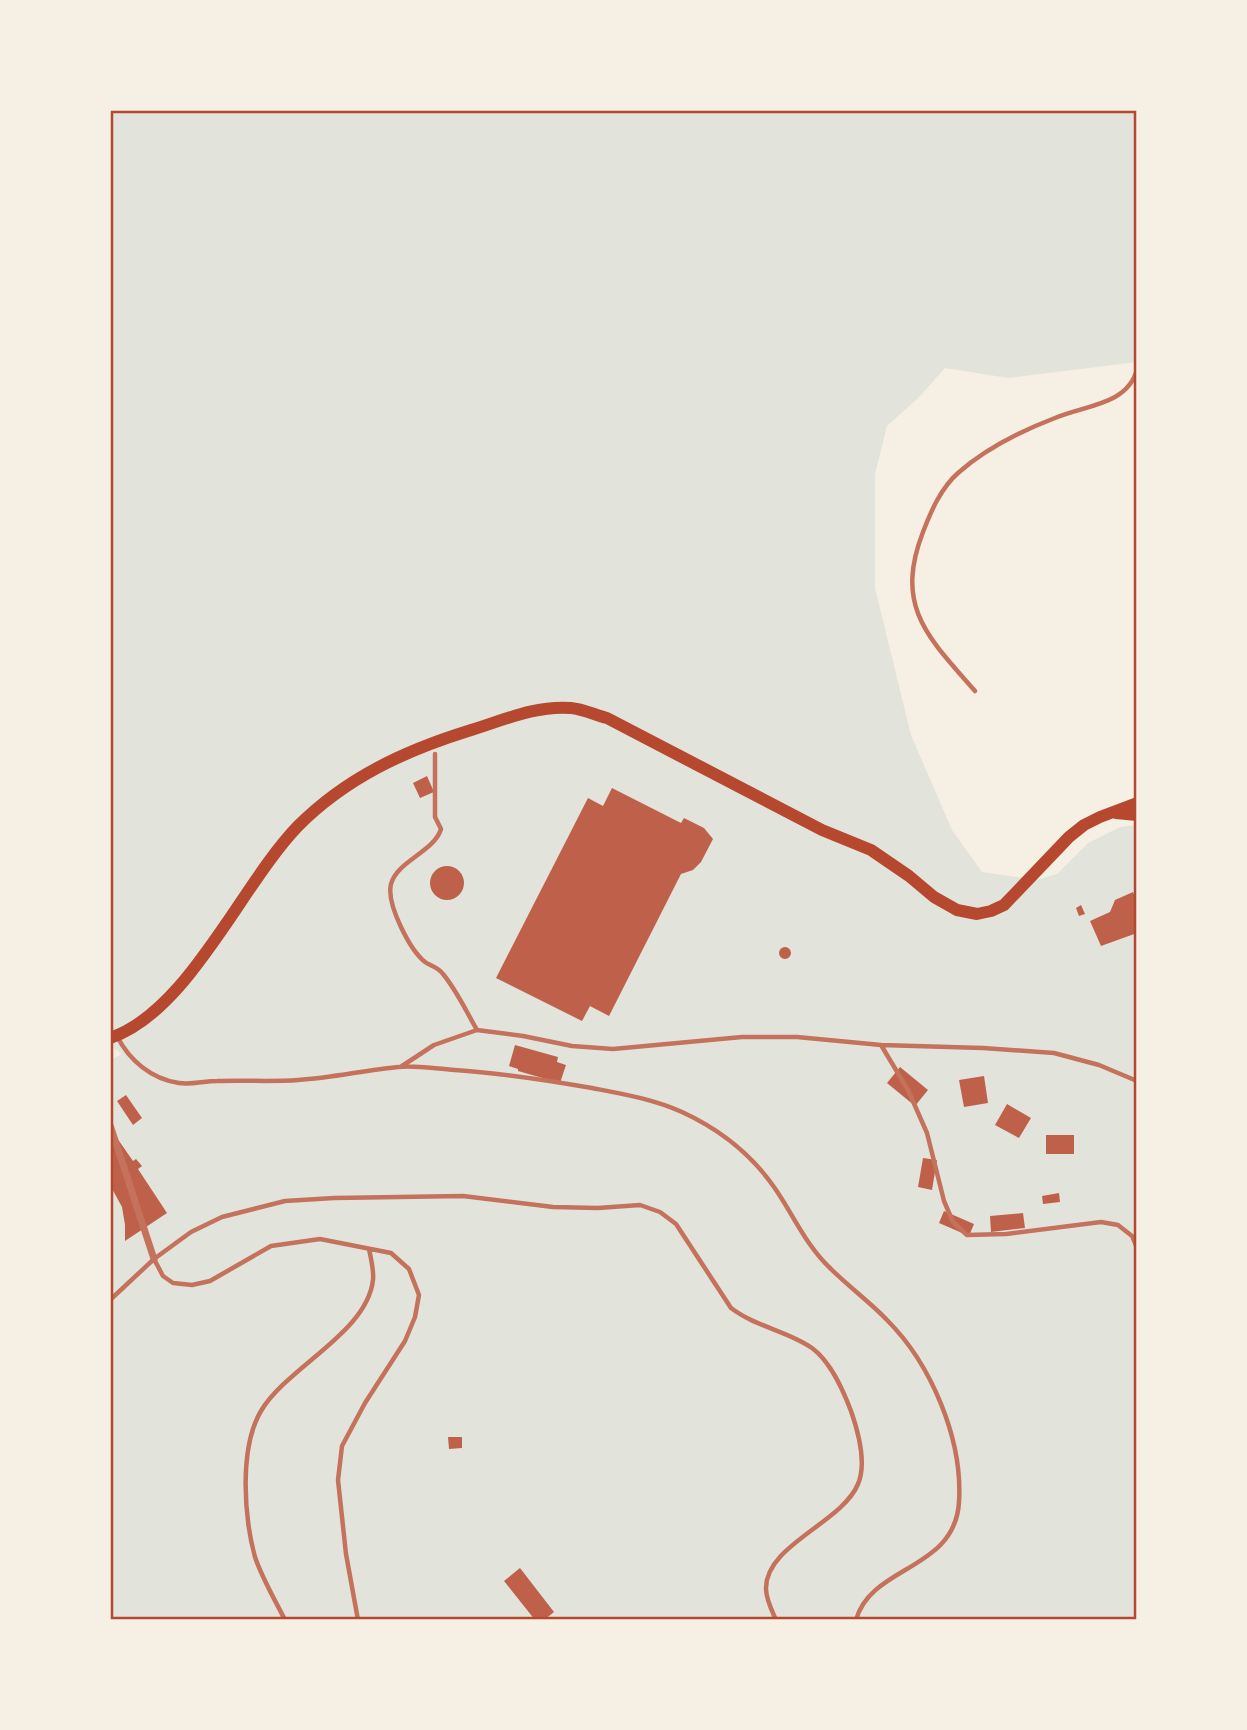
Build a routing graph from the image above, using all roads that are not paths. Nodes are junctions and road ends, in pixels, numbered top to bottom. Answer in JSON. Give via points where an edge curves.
{"nodes":[{"id":1,"x":1137,"y":369,"type":"edge"},
{"id":2,"x":975,"y":691,"type":"dead end"},
{"id":3,"x":436,"y":754,"type":"dead end"},
{"id":4,"x":1137,"y":803,"type":"edge"},
{"id":5,"x":1116,"y":813,"type":"junction"},
{"id":6,"x":1137,"y":815,"type":"edge"},
{"id":7,"x":477,"y":1030,"type":"junction"},
{"id":8,"x":114,"y":1037,"type":"edge"},
{"id":9,"x":880,"y":1045,"type":"junction"},
{"id":10,"x":402,"y":1066,"type":"junction"},
{"id":11,"x":1137,"y":1081,"type":"edge"},
{"id":12,"x":110,"y":1125,"type":"edge"},
{"id":13,"x":1137,"y":1248,"type":"edge"},
{"id":14,"x":369,"y":1249,"type":"junction"},
{"id":15,"x":154,"y":1259,"type":"junction"},
{"id":16,"x":110,"y":1300,"type":"edge"},
{"id":17,"x":285,"y":1620,"type":"edge"},
{"id":18,"x":358,"y":1620,"type":"edge"},
{"id":19,"x":776,"y":1620,"type":"edge"},
{"id":20,"x":856,"y":1620,"type":"edge"}],
"edges":[{"from":1,"to":2,"type":"lane","via":[[1135,380],[1114,398],[997,445],[956,474],[933,506],[917,548],[911,582],[915,610],[934,643]]},
{"from":3,"to":7,"type":"lane","via":[[439,838],[391,882],[390,895],[398,922],[424,961],[441,971]]},
{"from":4,"to":5,"type":"main road"},
{"from":5,"to":6,"type":"main road"},
{"from":5,"to":8,"type":"main road","via":[[1084,825],[1004,905],[966,914],[934,897],[871,850],[800,819],[607,718],[572,708],[534,710],[429,744],[346,786],[299,826],[265,866],[184,982],[148,1017]]},
{"from":7,"to":9,"type":"lane","via":[[613,1049],[742,1037]]},
{"from":7,"to":10,"type":"lane","via":[[434,1045]]},
{"from":8,"to":10,"type":"lane","via":[[126,1054],[157,1078],[181,1084],[299,1080]]},
{"from":9,"to":11,"type":"lane","via":[[1054,1053]]},
{"from":9,"to":13,"type":"lane","via":[[927,1133],[953,1222],[967,1235],[1101,1222],[1118,1225],[1132,1236]]},
{"from":10,"to":20,"type":"lane","via":[[570,1084],[647,1099],[682,1112],[745,1152],[774,1186],[829,1268],[889,1321],[928,1372],[946,1418],[958,1469],[959,1504],[954,1527],[943,1545],[874,1590]]},
{"from":12,"to":15,"type":"street"},
{"from":14,"to":15,"type":"lane","via":[[320,1239],[271,1245],[209,1281],[192,1285],[173,1283]]},
{"from":14,"to":17,"type":"lane","via":[[373,1280],[365,1306],[282,1383],[250,1433],[246,1471],[249,1529],[256,1559]]},
{"from":14,"to":18,"type":"lane","via":[[391,1253],[410,1269],[419,1295],[405,1341],[342,1446],[338,1480]]},
{"from":15,"to":16,"type":"lane"},
{"from":15,"to":19,"type":"lane","via":[[191,1232],[222,1217],[285,1201],[463,1196],[553,1208],[640,1205],[660,1212],[677,1224],[731,1308],[812,1348],[825,1360],[858,1432],[859,1484],[841,1507],[769,1571],[765,1591]]}]}
